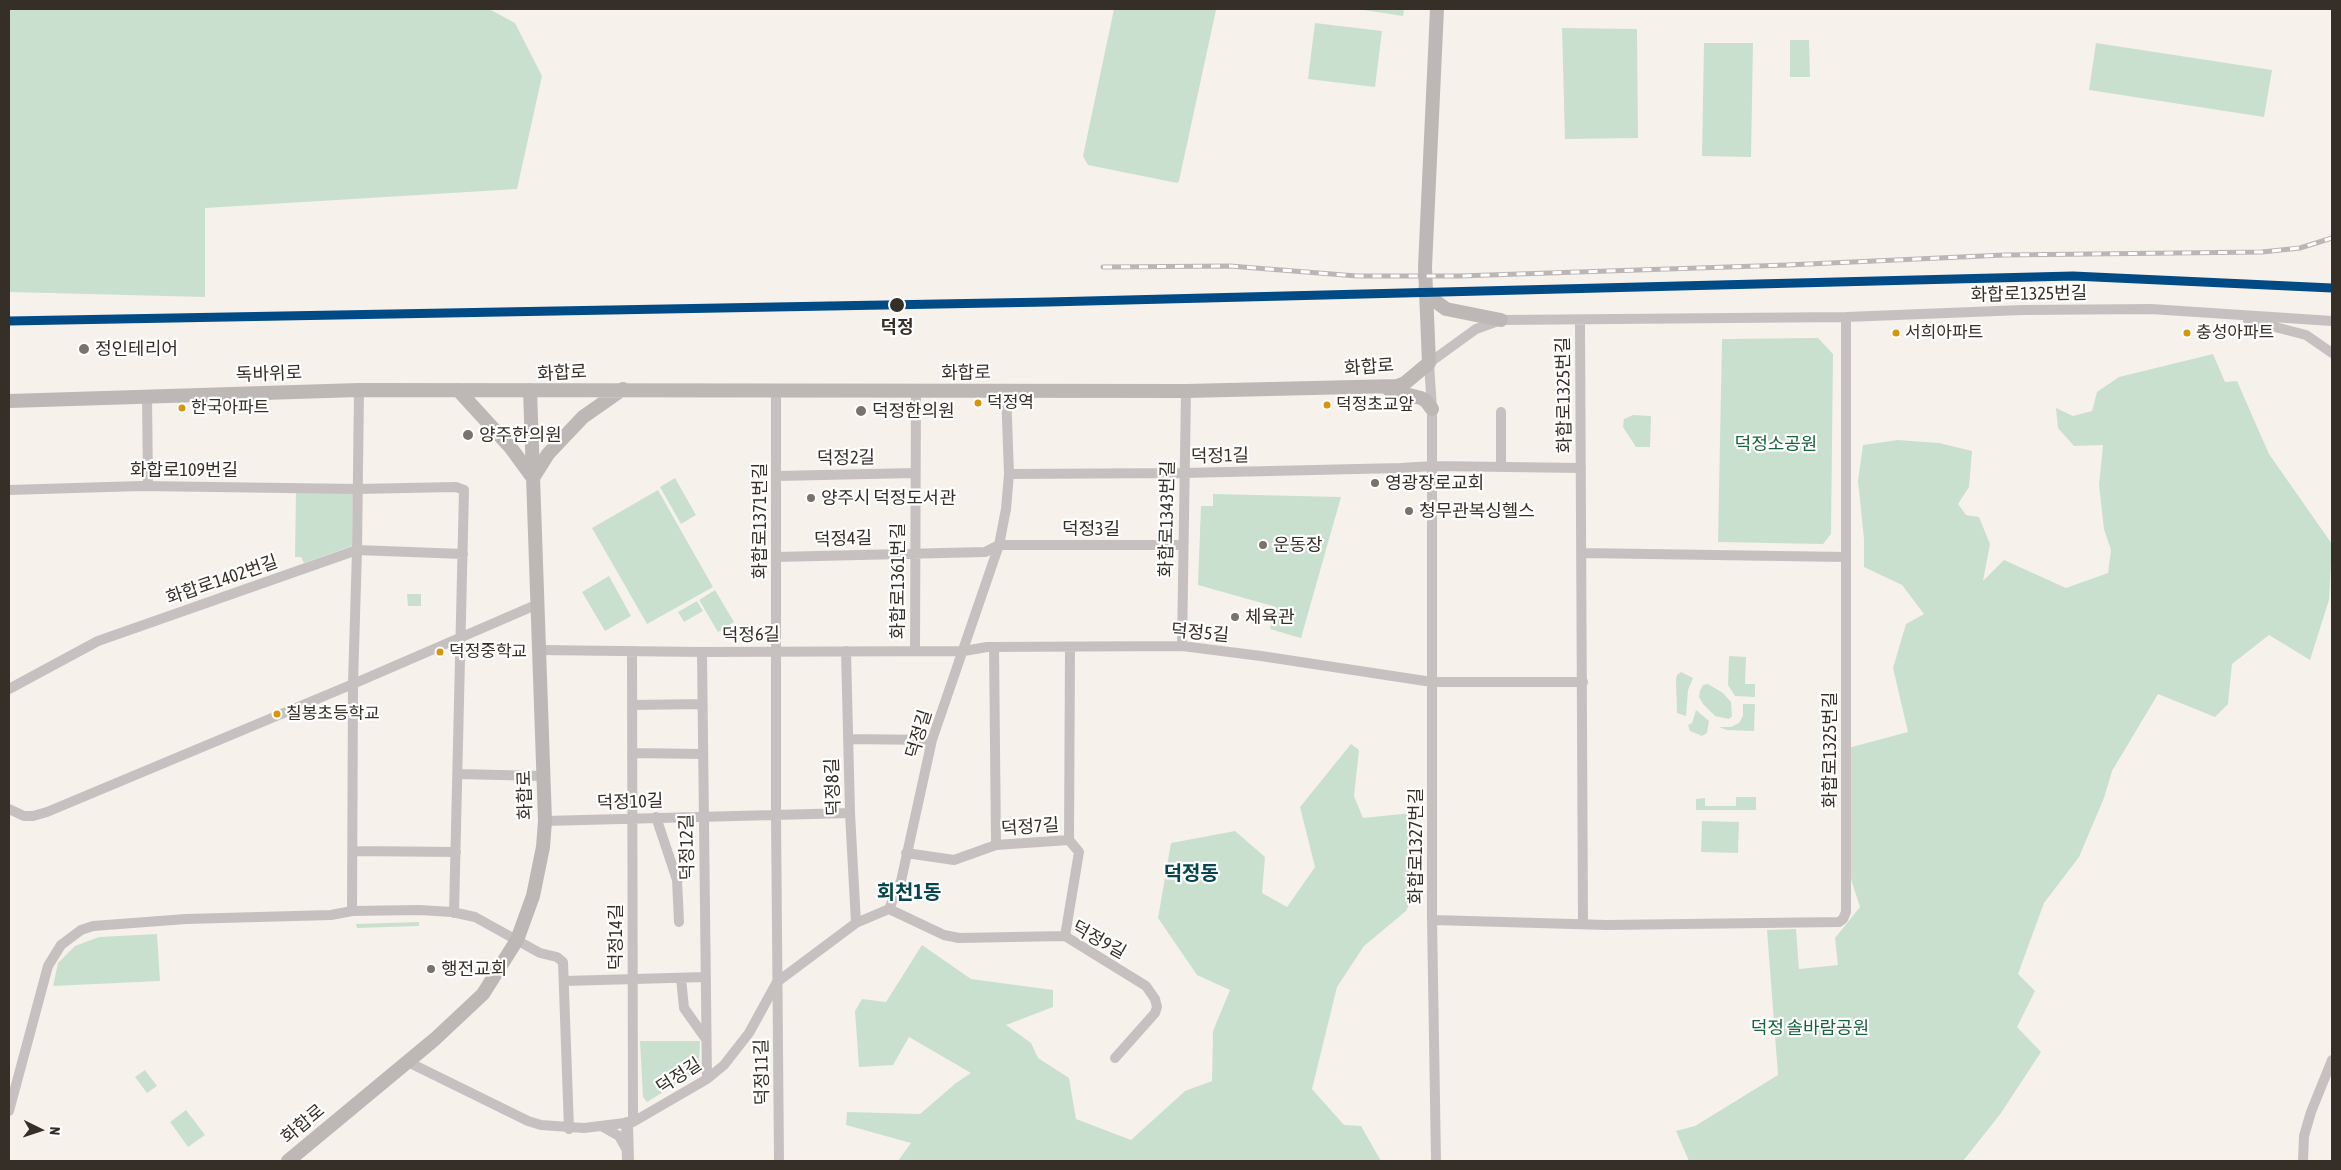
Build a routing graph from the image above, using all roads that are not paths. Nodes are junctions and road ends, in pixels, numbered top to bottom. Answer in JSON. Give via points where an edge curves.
{"nodes":[{"id":1,"x":1437,"y":9,"type":"edge"},
{"id":2,"x":1425,"y":296,"type":"junction"},
{"id":3,"x":2218,"y":313,"type":"junction"},
{"id":4,"x":1846,"y":318,"type":"junction"},
{"id":5,"x":1502,"y":320,"type":"junction"},
{"id":6,"x":1580,"y":320,"type":"junction"},
{"id":7,"x":2332,"y":322,"type":"edge"},
{"id":8,"x":2332,"y":353,"type":"edge"},
{"id":9,"x":1429,"y":362,"type":"junction"},
{"id":10,"x":1376,"y":388,"type":"junction"},
{"id":11,"x":623,"y":389,"type":"junction"},
{"id":12,"x":359,"y":390,"type":"junction"},
{"id":13,"x":458,"y":390,"type":"junction"},
{"id":14,"x":530,"y":390,"type":"junction"},
{"id":15,"x":776,"y":390,"type":"junction"},
{"id":16,"x":1006,"y":391,"type":"junction"},
{"id":17,"x":1186,"y":391,"type":"junction"},
{"id":18,"x":916,"y":392,"type":"junction"},
{"id":19,"x":147,"y":396,"type":"junction"},
{"id":20,"x":9,"y":401,"type":"edge"},
{"id":21,"x":1431,"y":402,"type":"junction"},
{"id":22,"x":1501,"y":412,"type":"dead end"},
{"id":23,"x":1432,"y":466,"type":"junction"},
{"id":24,"x":1501,"y":467,"type":"junction"},
{"id":25,"x":1581,"y":468,"type":"junction"},
{"id":26,"x":915,"y":473,"type":"junction"},
{"id":27,"x":1184,"y":473,"type":"junction"},
{"id":28,"x":1009,"y":474,"type":"junction"},
{"id":29,"x":777,"y":476,"type":"junction"},
{"id":30,"x":533,"y":478,"type":"junction"},
{"id":31,"x":148,"y":486,"type":"junction"},
{"id":32,"x":358,"y":489,"type":"junction"},
{"id":33,"x":9,"y":490,"type":"edge"},
{"id":34,"x":999,"y":545,"type":"junction"},
{"id":35,"x":1183,"y":545,"type":"junction"},
{"id":36,"x":357,"y":550,"type":"junction"},
{"id":37,"x":914,"y":552,"type":"junction"},
{"id":38,"x":1582,"y":553,"type":"junction"},
{"id":39,"x":463,"y":554,"type":"junction"},
{"id":40,"x":776,"y":557,"type":"junction"},
{"id":41,"x":1846,"y":557,"type":"junction"},
{"id":42,"x":538,"y":604,"type":"junction"},
{"id":43,"x":461,"y":637,"type":"junction"},
{"id":44,"x":1182,"y":646,"type":"junction"},
{"id":45,"x":994,"y":647,"type":"junction"},
{"id":46,"x":1070,"y":647,"type":"junction"},
{"id":47,"x":539,"y":650,"type":"junction"},
{"id":48,"x":846,"y":650,"type":"junction"},
{"id":49,"x":776,"y":651,"type":"junction"},
{"id":50,"x":915,"y":651,"type":"junction"},
{"id":51,"x":964,"y":651,"type":"junction"},
{"id":52,"x":632,"y":652,"type":"junction"},
{"id":53,"x":702,"y":652,"type":"junction"},
{"id":54,"x":1432,"y":682,"type":"junction"},
{"id":55,"x":1583,"y":682,"type":"junction"},
{"id":56,"x":353,"y":684,"type":"junction"},
{"id":57,"x":9,"y":689,"type":"edge"},
{"id":58,"x":702,"y":704,"type":"junction"},
{"id":59,"x":632,"y":705,"type":"junction"},
{"id":60,"x":848,"y":739,"type":"junction"},
{"id":61,"x":932,"y":740,"type":"junction"},
{"id":62,"x":632,"y":753,"type":"junction"},
{"id":63,"x":702,"y":754,"type":"junction"},
{"id":64,"x":458,"y":774,"type":"junction"},
{"id":65,"x":543,"y":776,"type":"junction"},
{"id":66,"x":9,"y":809,"type":"edge"},
{"id":67,"x":850,"y":813,"type":"junction"},
{"id":68,"x":776,"y":815,"type":"junction"},
{"id":69,"x":703,"y":816,"type":"junction"},
{"id":70,"x":656,"y":817,"type":"junction"},
{"id":71,"x":632,"y":818,"type":"junction"},
{"id":72,"x":545,"y":821,"type":"junction"},
{"id":73,"x":1069,"y":840,"type":"junction"},
{"id":74,"x":996,"y":845,"type":"junction"},
{"id":75,"x":353,"y":851,"type":"junction"},
{"id":76,"x":456,"y":852,"type":"junction"},
{"id":77,"x":906,"y":853,"type":"junction"},
{"id":78,"x":889,"y":909,"type":"junction"},
{"id":79,"x":352,"y":911,"type":"junction"},
{"id":80,"x":454,"y":912,"type":"junction"},
{"id":81,"x":1432,"y":917,"type":"junction"},
{"id":82,"x":679,"y":922,"type":"dead end"},
{"id":83,"x":856,"y":923,"type":"junction"},
{"id":84,"x":1583,"y":923,"type":"junction"},
{"id":85,"x":1065,"y":936,"type":"junction"},
{"id":86,"x":517,"y":940,"type":"junction"},
{"id":87,"x":705,"y":977,"type":"junction"},
{"id":88,"x":681,"y":978,"type":"junction"},
{"id":89,"x":632,"y":979,"type":"junction"},
{"id":90,"x":565,"y":981,"type":"junction"},
{"id":91,"x":777,"y":982,"type":"junction"},
{"id":92,"x":755,"y":1024,"type":"junction"},
{"id":93,"x":778,"y":1026,"type":"junction"},
{"id":94,"x":706,"y":1040,"type":"junction"},
{"id":95,"x":1115,"y":1058,"type":"dead end"},
{"id":96,"x":2332,"y":1060,"type":"edge"},
{"id":97,"x":408,"y":1062,"type":"junction"},
{"id":98,"x":707,"y":1079,"type":"junction"},
{"id":99,"x":9,"y":1111,"type":"edge"},
{"id":100,"x":645,"y":1116,"type":"junction"},
{"id":101,"x":630,"y":1123,"type":"junction"},
{"id":102,"x":602,"y":1126,"type":"junction"},
{"id":103,"x":569,"y":1128,"type":"junction"},
{"id":104,"x":628,"y":1157,"type":"edge"},
{"id":105,"x":288,"y":1161,"type":"edge"},
{"id":106,"x":779,"y":1161,"type":"edge"},
{"id":107,"x":1436,"y":1161,"type":"edge"},
{"id":108,"x":2303,"y":1161,"type":"edge"}],
"edges":[{"from":1,"to":2,"type":"main road"},
{"from":2,"to":5,"type":"main road","via":[[1446,309]]},
{"from":2,"to":9,"type":"main road"},
{"from":3,"to":4,"type":"street","name":"화합로1325번길","via":[[2151,309],[2022,310]]},
{"from":3,"to":7,"type":"street","name":"화합로1325번길"},
{"from":3,"to":8,"type":"street","via":[[2306,335]]},
{"from":4,"to":6,"type":"street","name":"화합로1325번길"},
{"from":4,"to":41,"type":"street","name":"화합로1325번길"},
{"from":5,"to":6,"type":"street","name":"화합로1325번길"},
{"from":5,"to":9,"type":"street","name":"화합로1325번길","via":[[1476,329]]},
{"from":6,"to":25,"type":"street","name":"화합로1325번길"},
{"from":9,"to":10,"type":"main road","name":"화합로","via":[[1405,383]]},
{"from":9,"to":21,"type":"street"},
{"from":10,"to":17,"type":"main road","name":"화합로"},
{"from":10,"to":21,"type":"main road"},
{"from":11,"to":14,"type":"main road","name":"화합로"},
{"from":11,"to":15,"type":"main road","name":"화합로"},
{"from":11,"to":30,"type":"main road","via":[[583,417],[548,454]]},
{"from":12,"to":13,"type":"main road","name":"독바위로"},
{"from":12,"to":19,"type":"main road","name":"독바위로"},
{"from":12,"to":32,"type":"street"},
{"from":13,"to":14,"type":"main road","name":"독바위로"},
{"from":13,"to":30,"type":"main road","via":[[511,448]]},
{"from":14,"to":30,"type":"main road","name":"화합로"},
{"from":15,"to":18,"type":"main road","name":"화합로"},
{"from":15,"to":29,"type":"street","name":"화합로1371번길"},
{"from":16,"to":17,"type":"main road","name":"화합로"},
{"from":16,"to":18,"type":"main road","name":"화합로"},
{"from":16,"to":28,"type":"street","name":"덕정길"},
{"from":17,"to":27,"type":"street","name":"화합로1343번길"},
{"from":18,"to":26,"type":"street","name":"화합로1361번길"},
{"from":19,"to":20,"type":"main road","name":"독바위로"},
{"from":19,"to":31,"type":"street"},
{"from":21,"to":23,"type":"street","name":"화합로1327번길"},
{"from":22,"to":24,"type":"street"},
{"from":23,"to":24,"type":"street","name":"화합로1325번길"},
{"from":23,"to":27,"type":"street","name":"덕정1길"},
{"from":23,"to":54,"type":"street","name":"화합로1327번길"},
{"from":24,"to":25,"type":"street","name":"화합로1325번길"},
{"from":25,"to":38,"type":"street","name":"화합로1325번길"},
{"from":26,"to":29,"type":"street","name":"덕정2길"},
{"from":26,"to":37,"type":"street","name":"화합로1361번길"},
{"from":27,"to":28,"type":"street","name":"덕정1길"},
{"from":27,"to":35,"type":"street","name":"화합로1343번길"},
{"from":28,"to":34,"type":"street","name":"덕정길"},
{"from":29,"to":40,"type":"street","name":"화합로1371번길"},
{"from":30,"to":42,"type":"main road","name":"화합로"},
{"from":31,"to":32,"type":"street","name":"화합로109번길"},
{"from":31,"to":33,"type":"street","name":"화합로109번길"},
{"from":32,"to":36,"type":"street"},
{"from":32,"to":39,"type":"street","via":[[461,488],[465,493]]},
{"from":34,"to":35,"type":"street","name":"덕정3길"},
{"from":34,"to":37,"type":"street","name":"덕정4길","via":[[986,552]]},
{"from":34,"to":51,"type":"street","name":"덕정길"},
{"from":35,"to":44,"type":"street","name":"화합로1343번길"},
{"from":36,"to":39,"type":"street","name":"화합로1402번길"},
{"from":36,"to":56,"type":"street"},
{"from":36,"to":57,"type":"street","name":"화합로1402번길","via":[[98,641]]},
{"from":37,"to":40,"type":"street","name":"덕정4길"},
{"from":37,"to":50,"type":"street","name":"화합로1361번길"},
{"from":38,"to":41,"type":"street"},
{"from":38,"to":55,"type":"street","name":"화합로1325번길"},
{"from":39,"to":43,"type":"street"},
{"from":40,"to":49,"type":"street","name":"화합로1371번길"},
{"from":41,"to":84,"type":"street","name":"화합로1325번길","via":[[1846,912],[1843,920],[1834,924]]},
{"from":42,"to":43,"type":"street"},
{"from":42,"to":47,"type":"main road","name":"화합로"},
{"from":43,"to":56,"type":"street"},
{"from":43,"to":64,"type":"street"},
{"from":44,"to":46,"type":"street","name":"덕정5길"},
{"from":44,"to":54,"type":"street","name":"덕정5길"},
{"from":45,"to":46,"type":"street","name":"덕정5길"},
{"from":45,"to":51,"type":"street","name":"덕정5길"},
{"from":45,"to":74,"type":"street"},
{"from":46,"to":73,"type":"street"},
{"from":47,"to":52,"type":"street","name":"덕정6길"},
{"from":47,"to":65,"type":"main road","name":"화합로"},
{"from":48,"to":49,"type":"street","name":"덕정6길"},
{"from":48,"to":50,"type":"street","name":"덕정6길"},
{"from":48,"to":60,"type":"street","name":"덕정8길"},
{"from":49,"to":53,"type":"street","name":"덕정6길"},
{"from":49,"to":68,"type":"street"},
{"from":50,"to":51,"type":"street","name":"덕정6길"},
{"from":51,"to":61,"type":"street","name":"덕정길"},
{"from":52,"to":53,"type":"street","name":"덕정6길"},
{"from":52,"to":59,"type":"street","name":"덕정14길"},
{"from":53,"to":58,"type":"street","name":"덕정12길"},
{"from":54,"to":55,"type":"street"},
{"from":54,"to":81,"type":"street","name":"화합로1327번길"},
{"from":55,"to":84,"type":"street","name":"화합로1325번길"},
{"from":56,"to":66,"type":"street","via":[[47,812],[24,816]]},
{"from":56,"to":75,"type":"street"},
{"from":58,"to":59,"type":"street"},
{"from":58,"to":63,"type":"street","name":"덕정12길"},
{"from":59,"to":62,"type":"street","name":"덕정14길"},
{"from":60,"to":61,"type":"street"},
{"from":60,"to":67,"type":"street","name":"덕정8길"},
{"from":61,"to":77,"type":"street","name":"덕정길"},
{"from":62,"to":63,"type":"street"},
{"from":62,"to":71,"type":"street","name":"덕정14길"},
{"from":63,"to":69,"type":"street","name":"덕정12길"},
{"from":64,"to":65,"type":"street"},
{"from":64,"to":76,"type":"street"},
{"from":65,"to":72,"type":"main road","name":"화합로"},
{"from":67,"to":68,"type":"street","name":"덕정10길"},
{"from":67,"to":83,"type":"street","name":"덕정8길"},
{"from":68,"to":69,"type":"street","name":"덕정10길"},
{"from":68,"to":91,"type":"street"},
{"from":69,"to":70,"type":"street","name":"덕정10길"},
{"from":69,"to":87,"type":"street","name":"덕정12길"},
{"from":70,"to":71,"type":"street","name":"덕정10길"},
{"from":70,"to":82,"type":"street","name":"덕정12길","via":[[677,880]]},
{"from":71,"to":72,"type":"street","name":"덕정10길"},
{"from":71,"to":89,"type":"street","name":"덕정14길"},
{"from":72,"to":86,"type":"main road","name":"화합로","via":[[539,873]]},
{"from":73,"to":74,"type":"street","name":"덕정7길"},
{"from":73,"to":85,"type":"street","via":[[1079,852]]},
{"from":74,"to":77,"type":"street","name":"덕정7길","via":[[954,860]]},
{"from":75,"to":76,"type":"street"},
{"from":75,"to":79,"type":"street"},
{"from":76,"to":80,"type":"street"},
{"from":77,"to":78,"type":"street","name":"덕정길","via":[[899,888]]},
{"from":78,"to":83,"type":"street","name":"덕정길"},
{"from":78,"to":85,"type":"street","name":"덕정9길","via":[[944,935],[959,938]]},
{"from":79,"to":80,"type":"street"},
{"from":79,"to":99,"type":"street","via":[[331,915],[216,917],[93,926],[76,933],[61,946],[48,966]]},
{"from":80,"to":86,"type":"street","via":[[475,917]]},
{"from":81,"to":84,"type":"street","name":"화합로1327번길","via":[[1438,921]]},
{"from":81,"to":107,"type":"street"},
{"from":83,"to":91,"type":"street","name":"덕정길"},
{"from":85,"to":95,"type":"street","name":"덕정9길","via":[[1146,986],[1155,999],[1155,1013]]},
{"from":86,"to":90,"type":"street","via":[[543,955],[562,960]]},
{"from":86,"to":97,"type":"main road","name":"화합로","via":[[483,994]]},
{"from":87,"to":88,"type":"street"},
{"from":87,"to":94,"type":"street","name":"덕정12길"},
{"from":88,"to":89,"type":"street"},
{"from":88,"to":94,"type":"street","via":[[684,1008]]},
{"from":89,"to":90,"type":"street"},
{"from":89,"to":101,"type":"street","name":"덕정14길"},
{"from":90,"to":103,"type":"street"},
{"from":91,"to":92,"type":"street","name":"덕정길"},
{"from":91,"to":93,"type":"street","name":"덕정11길"},
{"from":92,"to":93,"type":"street","via":[[768,1022]]},
{"from":92,"to":98,"type":"street","name":"덕정길","via":[[738,1048]]},
{"from":93,"to":106,"type":"street","name":"덕정11길"},
{"from":94,"to":98,"type":"street","name":"덕정12길"},
{"from":96,"to":108,"type":"street","via":[[2304,1136]]},
{"from":97,"to":103,"type":"street","name":"덕정길","via":[[528,1121]]},
{"from":97,"to":105,"type":"main road","name":"화합로"},
{"from":98,"to":100,"type":"street","name":"덕정길"},
{"from":100,"to":101,"type":"street","name":"덕정길"},
{"from":100,"to":104,"type":"street","via":[[634,1131]]},
{"from":101,"to":102,"type":"street","name":"덕정길"},
{"from":101,"to":104,"type":"street"},
{"from":102,"to":103,"type":"street","name":"덕정길"},
{"from":102,"to":104,"type":"street","via":[[619,1136]]}]}
